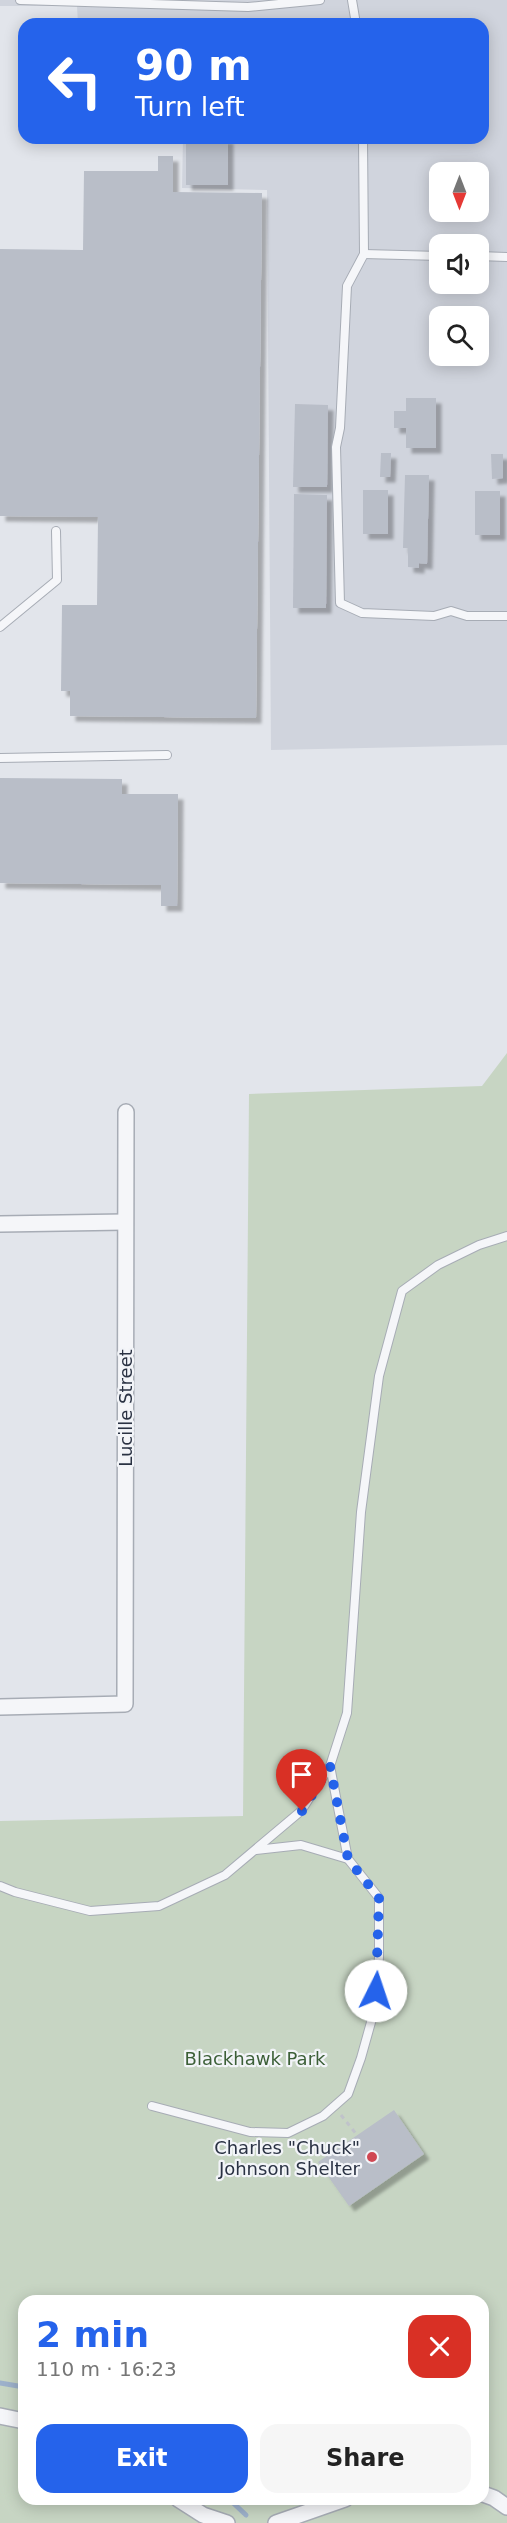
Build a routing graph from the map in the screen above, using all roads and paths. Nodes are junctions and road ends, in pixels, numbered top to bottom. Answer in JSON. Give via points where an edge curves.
{"nodes":[{"id":1,"x":20,"y":0,"type":"edge"},
{"id":2,"x":320,"y":0,"type":"edge"},
{"id":3,"x":352,"y":0,"type":"edge"},
{"id":4,"x":355,"y":18,"type":"edge"},
{"id":5,"x":363,"y":144,"type":"edge"},
{"id":6,"x":364,"y":254,"type":"junction"},
{"id":7,"x":429,"y":256,"type":"edge"},
{"id":8,"x":489,"y":256,"type":"edge"},
{"id":9,"x":507,"y":257,"type":"edge"},
{"id":10,"x":56,"y":531,"type":"dead end"},
{"id":11,"x":507,"y":616,"type":"edge"},
{"id":12,"x":0,"y":627,"type":"edge"},
{"id":13,"x":167,"y":754,"type":"dead end"},
{"id":14,"x":0,"y":758,"type":"edge"},
{"id":15,"x":126,"y":1112,"type":"dead end"},
{"id":16,"x":125,"y":1222,"type":"junction"},
{"id":17,"x":0,"y":1224,"type":"edge"},
{"id":18,"x":507,"y":1236,"type":"edge"},
{"id":19,"x":0,"y":1707,"type":"edge"},
{"id":20,"x":330,"y":1766,"type":"junction"},
{"id":21,"x":255,"y":1850,"type":"junction"},
{"id":22,"x":348,"y":1859,"type":"junction"},
{"id":23,"x":0,"y":1886,"type":"edge"},
{"id":24,"x":152,"y":2106,"type":"dead end"},
{"id":25,"x":334,"y":2106,"type":"junction"},
{"id":26,"x":357,"y":2135,"type":"dead end"},
{"id":27,"x":0,"y":2416,"type":"edge"},
{"id":28,"x":18,"y":2420,"type":"edge"},
{"id":29,"x":489,"y":2496,"type":"edge"},
{"id":30,"x":187,"y":2505,"type":"edge"},
{"id":31,"x":328,"y":2505,"type":"edge"},
{"id":32,"x":507,"y":2507,"type":"edge"},
{"id":33,"x":226,"y":2523,"type":"edge"},
{"id":34,"x":276,"y":2523,"type":"edge"}],
"edges":[{"from":1,"to":2,"type":"lane","via":[[248,7]]},
{"from":3,"to":4,"type":"lane"},
{"from":5,"to":6,"type":"lane"},
{"from":6,"to":7,"type":"lane"},
{"from":6,"to":11,"type":"lane","via":[[347,285],[336,447],[340,603],[362,613],[434,616],[452,611],[467,616]]},
{"from":8,"to":9,"type":"lane"},
{"from":10,"to":12,"type":"lane","via":[[57,580]]},
{"from":13,"to":14,"type":"lane"},
{"from":15,"to":16,"type":"street","name":"Lucille Street"},
{"from":16,"to":17,"type":"street"},
{"from":16,"to":19,"type":"street","name":"Lucille Street","via":[[125,1704]]},
{"from":18,"to":20,"type":"lane","via":[[438,1265],[402,1291],[379,1376],[361,1512],[347,1713]]},
{"from":20,"to":21,"type":"lane","via":[[302,1811]]},
{"from":20,"to":22,"type":"lane"},
{"from":21,"to":22,"type":"lane","via":[[301,1845]]},
{"from":21,"to":23,"type":"lane","via":[[225,1875],[159,1906],[90,1911]]},
{"from":22,"to":25,"type":"lane","via":[[379,1898],[379,1957],[375,2008],[362,2058],[348,2094]]},
{"from":24,"to":25,"type":"lane","via":[[250,2132],[288,2133],[323,2116]]},
{"from":25,"to":26,"type":"path"},
{"from":27,"to":28,"type":"street"},
{"from":29,"to":32,"type":"street"},
{"from":30,"to":33,"type":"street","via":[[203,2516]]},
{"from":31,"to":34,"type":"street"}]}
